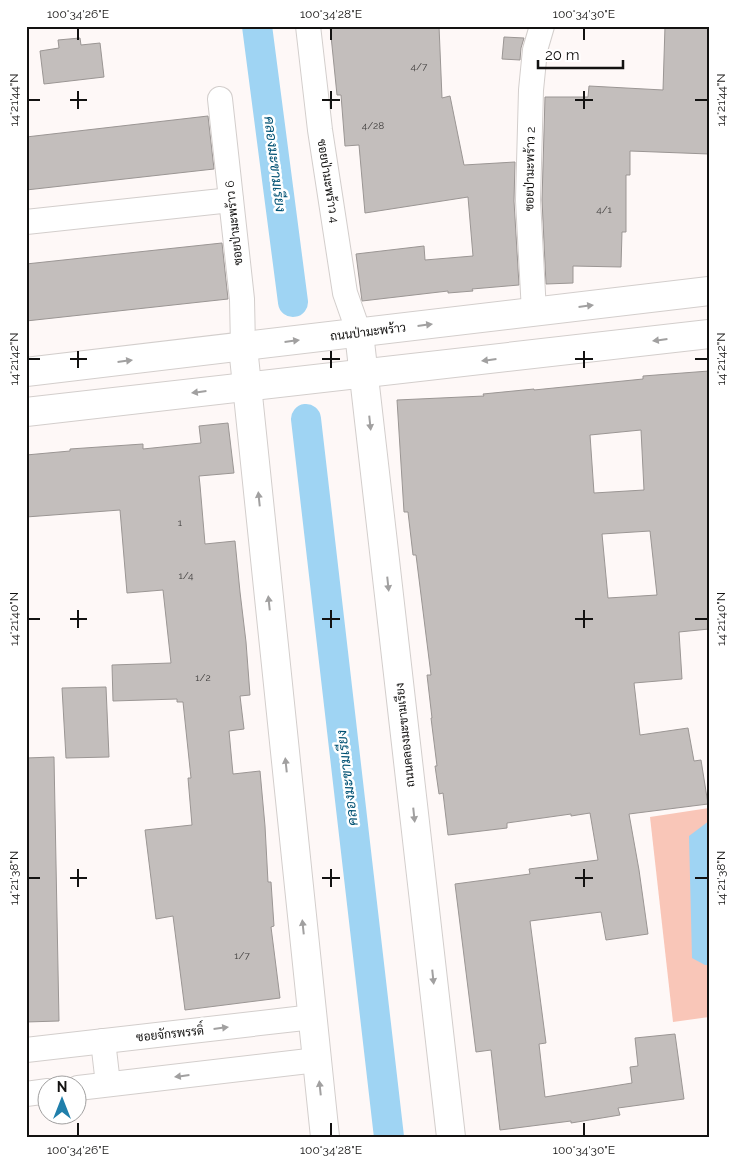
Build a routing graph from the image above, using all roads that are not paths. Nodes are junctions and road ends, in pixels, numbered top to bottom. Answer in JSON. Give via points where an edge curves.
{"nodes":[{"id":1,"x":308,"y":26,"type":"edge"},
{"id":2,"x":542,"y":26,"type":"edge"},
{"id":3,"x":220,"y":99,"type":"dead end"},
{"id":4,"x":231,"y":200,"type":"junction"},
{"id":5,"x":26,"y":222,"type":"edge"},
{"id":6,"x":709,"y":291,"type":"edge"},
{"id":7,"x":534,"y":312,"type":"junction"},
{"id":8,"x":359,"y":333,"type":"junction"},
{"id":9,"x":709,"y":334,"type":"edge"},
{"id":10,"x":243,"y":347,"type":"junction"},
{"id":11,"x":26,"y":372,"type":"edge"},
{"id":12,"x":364,"y":374,"type":"junction"},
{"id":13,"x":247,"y":387,"type":"junction"},
{"id":14,"x":26,"y":412,"type":"edge"},
{"id":15,"x":313,"y":1017,"type":"junction"},
{"id":16,"x":103,"y":1041,"type":"junction"},
{"id":17,"x":26,"y":1050,"type":"edge"},
{"id":18,"x":317,"y":1060,"type":"junction"},
{"id":19,"x":108,"y":1084,"type":"junction"},
{"id":20,"x":88,"y":1087,"type":"edge"},
{"id":21,"x":325,"y":1137,"type":"edge"},
{"id":22,"x":451,"y":1137,"type":"edge"}],
"edges":[{"from":1,"to":8,"type":"street","name":"ซอยป่ามะพร้าว 4","via":[[345,293]]},
{"from":2,"to":7,"type":"street","name":"ซอยป่ามะพร้าว 2","via":[[535,50],[531,90],[528,200]]},
{"from":3,"to":4,"type":"street","name":"ซอยป่ามะพร้าว 6"},
{"from":4,"to":5,"type":"street"},
{"from":4,"to":10,"type":"street","name":"ซอยป่ามะพร้าว 6","via":[[242,298]]},
{"from":7,"to":6,"type":"street","name":"ถนนป่ามะพร้าว","one_way":true},
{"from":8,"to":7,"type":"street","name":"ถนนป่ามะพร้าว","one_way":true},
{"from":10,"to":8,"type":"street","name":"ถนนป่ามะพร้าว","one_way":true},
{"from":8,"to":12,"type":"street","name":"ถนนคลองมะขามเรียง"},
{"from":9,"to":12,"type":"street","one_way":true},
{"from":11,"to":10,"type":"street","name":"ถนนป่ามะพร้าว","one_way":true},
{"from":10,"to":13,"type":"street"},
{"from":12,"to":13,"type":"street"},
{"from":12,"to":22,"type":"street","name":"ถนนคลองมะขามเรียง","one_way":true},
{"from":13,"to":14,"type":"street","one_way":true},
{"from":15,"to":13,"type":"street","one_way":true},
{"from":16,"to":15,"type":"street","name":"ซอยจักรพรรดิ์","one_way":true},
{"from":15,"to":18,"type":"street"},
{"from":16,"to":17,"type":"street","name":"ซอยจักรพรรดิ์"},
{"from":16,"to":19,"type":"street"},
{"from":18,"to":19,"type":"street","one_way":true},
{"from":21,"to":18,"type":"street","one_way":true},
{"from":19,"to":20,"type":"street"}]}
